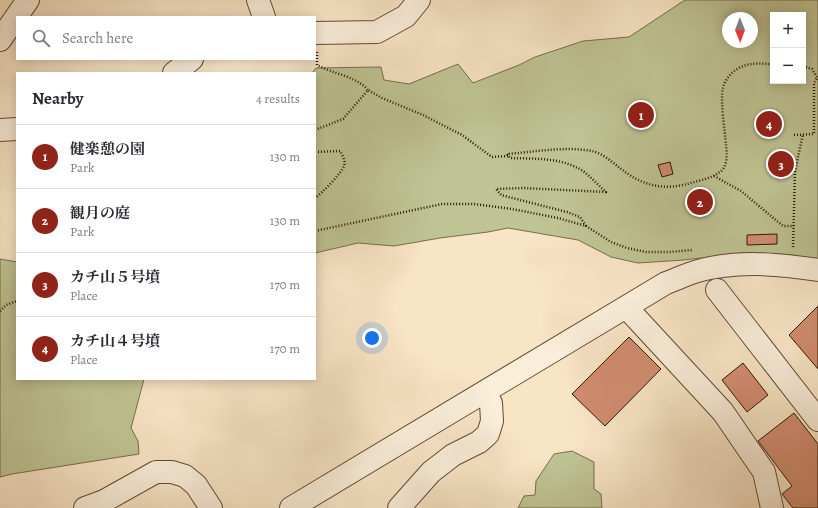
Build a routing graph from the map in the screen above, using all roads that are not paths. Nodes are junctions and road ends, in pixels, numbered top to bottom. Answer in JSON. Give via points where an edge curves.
{"nodes":[{"id":1,"x":28,"y":0,"type":"edge"},
{"id":2,"x":258,"y":0,"type":"edge"},
{"id":3,"x":419,"y":0,"type":"edge"},
{"id":4,"x":17,"y":16,"type":"edge"},
{"id":5,"x":264,"y":16,"type":"edge"},
{"id":6,"x":16,"y":17,"type":"edge"},
{"id":7,"x":316,"y":33,"type":"edge"},
{"id":8,"x":0,"y":40,"type":"edge"},
{"id":9,"x":191,"y":60,"type":"edge"},
{"id":10,"x":175,"y":72,"type":"edge"},
{"id":11,"x":16,"y":129,"type":"edge"},
{"id":12,"x":0,"y":130,"type":"edge"},
{"id":13,"x":818,"y":270,"type":"edge"},
{"id":14,"x":717,"y":290,"type":"dead end"},
{"id":15,"x":626,"y":307,"type":"junction"},
{"id":16,"x":484,"y":393,"type":"junction"},
{"id":17,"x":818,"y":420,"type":"edge"},
{"id":18,"x":85,"y":508,"type":"edge"},
{"id":19,"x":211,"y":508,"type":"edge"},
{"id":20,"x":291,"y":508,"type":"edge"},
{"id":21,"x":399,"y":508,"type":"edge"},
{"id":22,"x":772,"y":508,"type":"edge"}],
"edges":[{"from":1,"to":4,"type":"street"},
{"from":2,"to":5,"type":"street"},
{"from":3,"to":7,"type":"street","via":[[406,16],[377,32]]},
{"from":6,"to":8,"type":"street"},
{"from":9,"to":10,"type":"street"},
{"from":11,"to":12,"type":"street"},
{"from":13,"to":15,"type":"street","via":[[786,266],[732,265],[698,271],[666,283]]},
{"from":14,"to":17,"type":"street"},
{"from":15,"to":16,"type":"street"},
{"from":15,"to":22,"type":"street","via":[[723,412],[764,472]]},
{"from":16,"to":20,"type":"street"},
{"from":16,"to":21,"type":"street","via":[[491,403],[492,421],[488,434],[431,472]]},
{"from":18,"to":19,"type":"street","via":[[104,501],[156,472],[172,472],[185,476],[196,485]]}]}
